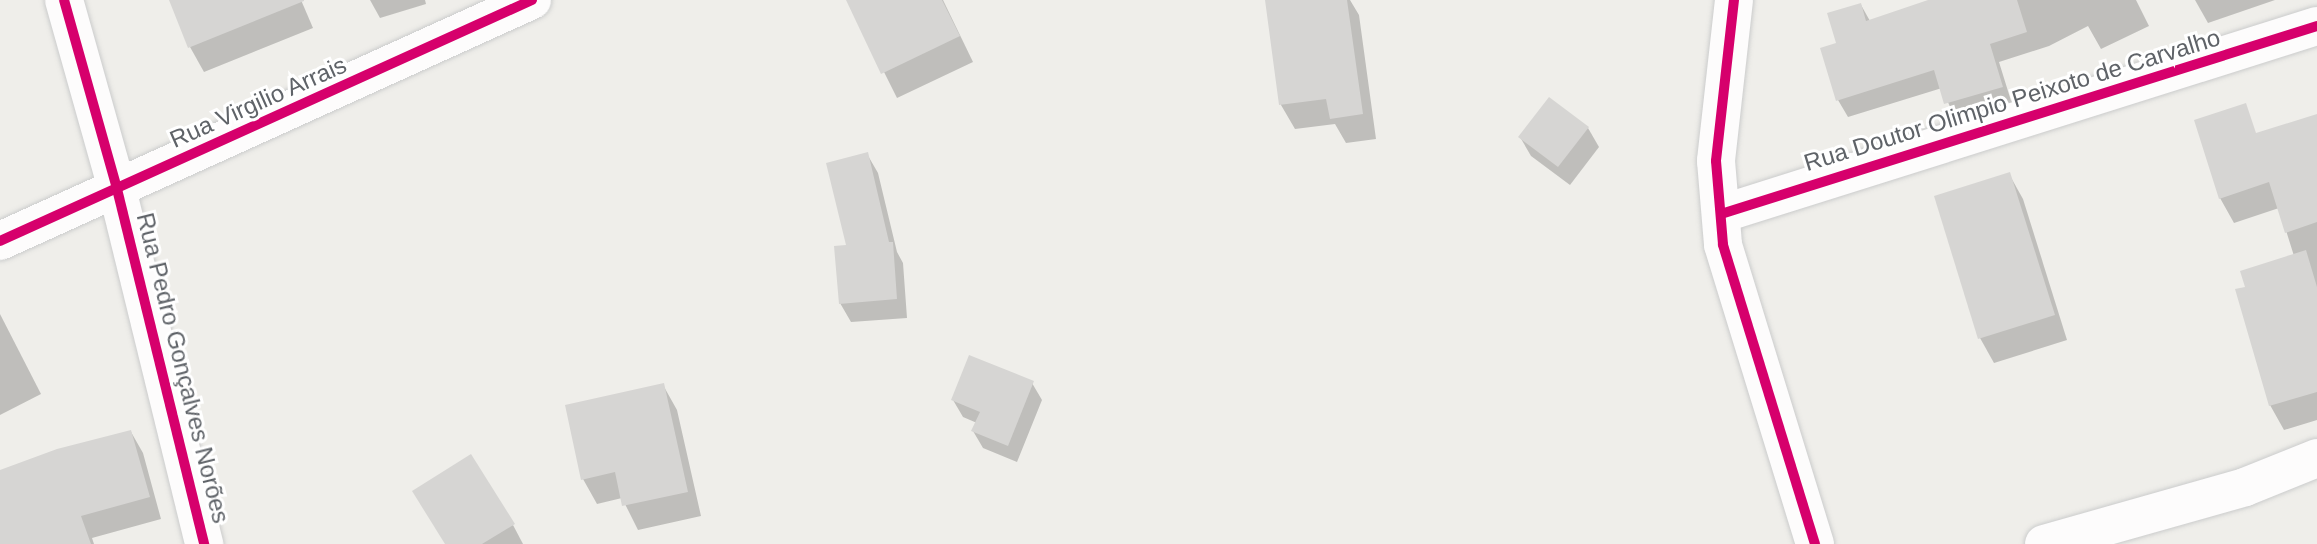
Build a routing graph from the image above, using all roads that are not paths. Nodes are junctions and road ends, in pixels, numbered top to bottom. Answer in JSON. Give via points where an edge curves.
{"nodes":[{"id":1,"x":64,"y":0,"type":"edge"},
{"id":2,"x":532,"y":0,"type":"edge"},
{"id":3,"x":1734,"y":0,"type":"edge"},
{"id":4,"x":2317,"y":26,"type":"edge"},
{"id":5,"x":117,"y":189,"type":"junction"},
{"id":6,"x":1721,"y":214,"type":"junction"},
{"id":7,"x":0,"y":241,"type":"edge"},
{"id":8,"x":2317,"y":458,"type":"edge"},
{"id":9,"x":204,"y":544,"type":"edge"},
{"id":10,"x":1815,"y":544,"type":"edge"},
{"id":11,"x":2044,"y":544,"type":"edge"}],
"edges":[{"from":1,"to":5,"type":"street","name":"Rua Pedro Gonçalves Norões"},
{"from":2,"to":5,"type":"street","name":"Rua Virgilio Arrais"},
{"from":3,"to":6,"type":"street","via":[[1716,161]]},
{"from":4,"to":6,"type":"street","name":"Rua Doutor Olimpio Peixoto de Carvalho"},
{"from":5,"to":7,"type":"street","name":"Rua Virgilio Arrais"},
{"from":5,"to":9,"type":"street","name":"Rua Pedro Gonçalves Norões"},
{"from":6,"to":10,"type":"street","via":[[1723,246]]},
{"from":8,"to":11,"type":"street","via":[[2245,487]]}]}
